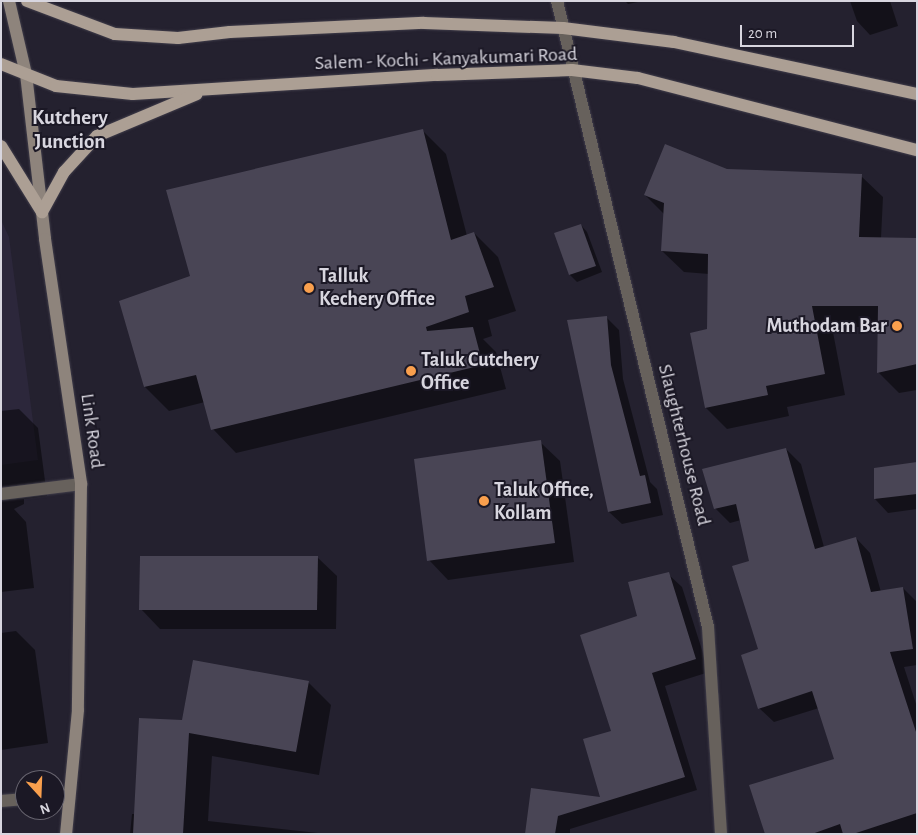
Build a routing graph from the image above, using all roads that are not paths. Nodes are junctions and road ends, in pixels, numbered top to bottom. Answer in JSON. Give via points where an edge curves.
{"nodes":[{"id":1,"x":9,"y":1,"type":"edge"},
{"id":2,"x":27,"y":1,"type":"edge"},
{"id":3,"x":557,"y":1,"type":"edge"},
{"id":4,"x":563,"y":28,"type":"junction"},
{"id":5,"x":1,"y":64,"type":"edge"},
{"id":6,"x":572,"y":70,"type":"junction"},
{"id":7,"x":26,"y":74,"type":"junction"},
{"id":8,"x":206,"y":90,"type":"junction"},
{"id":9,"x":917,"y":94,"type":"edge"},
{"id":10,"x":1,"y":146,"type":"edge"},
{"id":11,"x":917,"y":150,"type":"edge"},
{"id":12,"x":42,"y":212,"type":"junction"},
{"id":13,"x":81,"y":484,"type":"junction"},
{"id":14,"x":1,"y":494,"type":"edge"},
{"id":15,"x":65,"y":795,"type":"edge"},
{"id":16,"x":68,"y":795,"type":"junction"},
{"id":17,"x":15,"y":800,"type":"edge"},
{"id":18,"x":1,"y":801,"type":"edge"},
{"id":19,"x":66,"y":834,"type":"edge"},
{"id":20,"x":721,"y":834,"type":"edge"}],
"edges":[{"from":1,"to":7,"type":"main road","name":"Link Road"},
{"from":2,"to":4,"type":"main road","name":"Salem - Kochi - Kanyakumari Road","via":[[116,34],[178,38],[230,32],[424,23]]},
{"from":3,"to":4,"type":"street","name":"Slaughterhouse Road"},
{"from":4,"to":6,"type":"street","name":"Slaughterhouse Road"},
{"from":4,"to":9,"type":"main road","name":"Salem - Kochi - Kanyakumari Road","via":[[674,42]]},
{"from":5,"to":7,"type":"main road","name":"Salem - Kochi - Kanyakumari Road"},
{"from":6,"to":8,"type":"main road","name":"Salem - Kochi - Kanyakumari Road"},
{"from":6,"to":11,"type":"main road","name":"Salem - Kochi - Kanyakumari Road","via":[[638,78]]},
{"from":6,"to":20,"type":"street","name":"Slaughterhouse Road","via":[[708,627]]},
{"from":7,"to":8,"type":"main road","name":"Salem - Kochi - Kanyakumari Road","via":[[56,86],[133,94]]},
{"from":7,"to":12,"type":"main road","name":"Link Road"},
{"from":8,"to":12,"type":"main road","via":[[97,136],[64,172]]},
{"from":10,"to":12,"type":"main road"},
{"from":12,"to":13,"type":"main road","name":"Link Road"},
{"from":13,"to":14,"type":"street"},
{"from":13,"to":16,"type":"main road","name":"Link Road","via":[[78,710]]},
{"from":15,"to":16,"type":"street"},
{"from":16,"to":19,"type":"main road","name":"Link Road"},
{"from":17,"to":18,"type":"street"}]}
